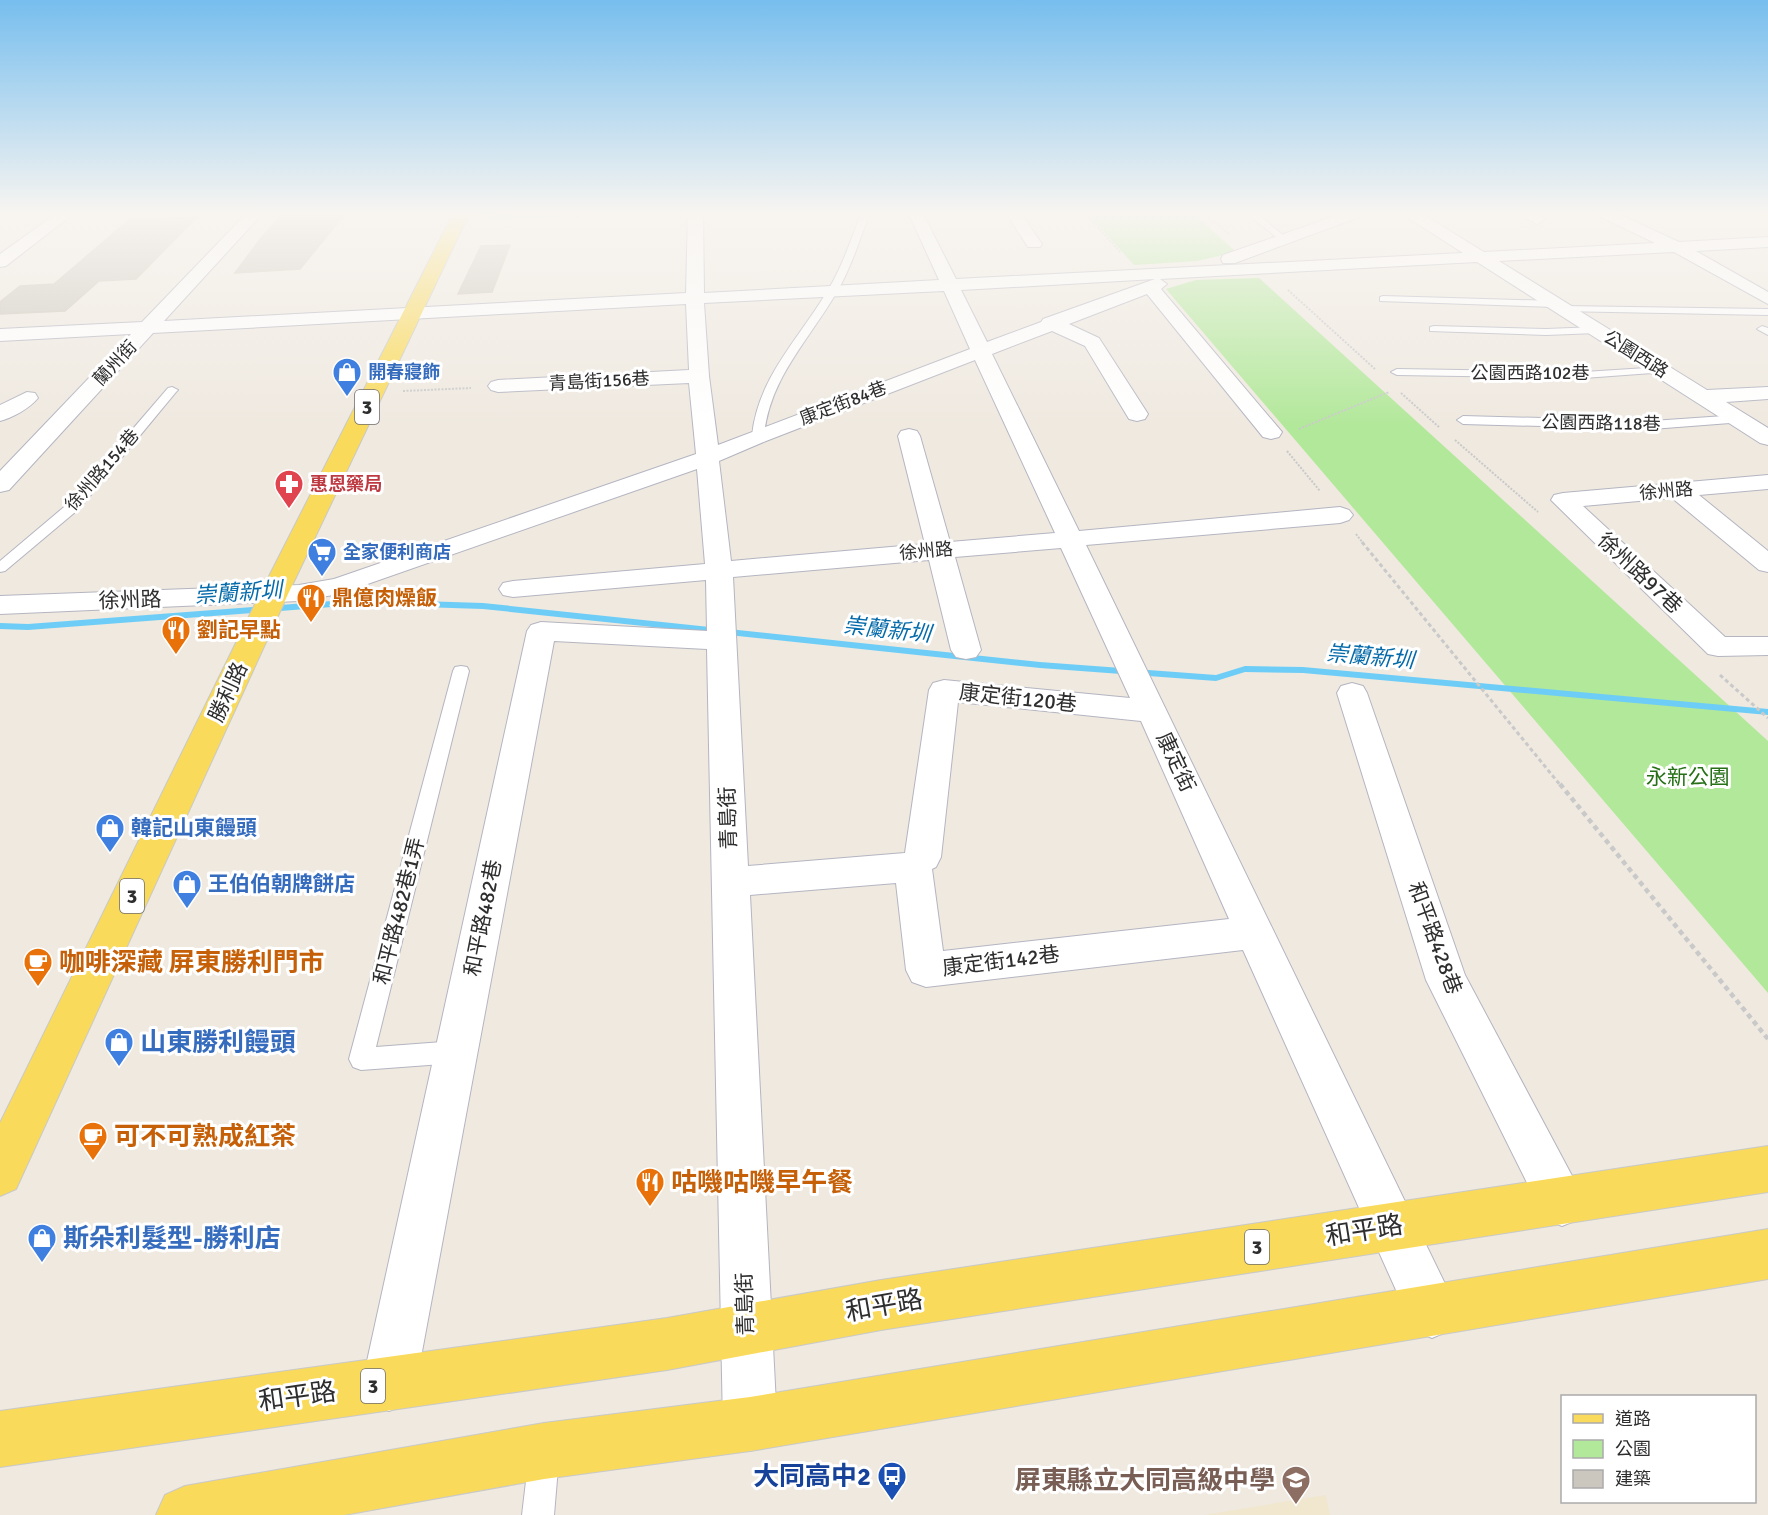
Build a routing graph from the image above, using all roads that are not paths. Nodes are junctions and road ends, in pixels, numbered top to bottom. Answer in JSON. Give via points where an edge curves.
{"nodes":[{"id":1,"x":950,"y":284,"type":"edge"},
{"id":2,"x":188,"y":285,"type":"edge"},
{"id":3,"x":426,"y":285,"type":"edge"},
{"id":4,"x":695,"y":285,"type":"edge"},
{"id":5,"x":836,"y":285,"type":"edge"},
{"id":6,"x":936,"y":285,"type":"edge"},
{"id":7,"x":1137,"y":285,"type":"edge"},
{"id":8,"x":1148,"y":285,"type":"edge"},
{"id":9,"x":1523,"y":285,"type":"edge"},
{"id":10,"x":1744,"y":285,"type":"edge"},
{"id":11,"x":833,"y":290,"type":"junction"},
{"id":12,"x":695,"y":297,"type":"junction"},
{"id":13,"x":1768,"y":298,"type":"edge"},
{"id":14,"x":1383,"y":299,"type":"dead end"},
{"id":15,"x":1559,"y":307,"type":"junction"},
{"id":16,"x":413,"y":312,"type":"junction"},
{"id":17,"x":1768,"y":312,"type":"edge"},
{"id":18,"x":1050,"y":323,"type":"junction"},
{"id":19,"x":148,"y":328,"type":"junction"},
{"id":20,"x":1434,"y":329,"type":"dead end"},
{"id":21,"x":1597,"y":330,"type":"junction"},
{"id":22,"x":0,"y":335,"type":"edge"},
{"id":23,"x":980,"y":350,"type":"junction"},
{"id":24,"x":1662,"y":370,"type":"junction"},
{"id":25,"x":1397,"y":372,"type":"dead end"},
{"id":26,"x":699,"y":376,"type":"junction"},
{"id":27,"x":498,"y":386,"type":"road end"},
{"id":28,"x":172,"y":390,"type":"dead end"},
{"id":29,"x":1768,"y":393,"type":"edge"},
{"id":30,"x":1705,"y":397,"type":"junction"},
{"id":31,"x":27,"y":398,"type":"dead end"},
{"id":32,"x":0,"y":414,"type":"edge"},
{"id":33,"x":1137,"y":414,"type":"dead end"},
{"id":34,"x":1739,"y":419,"type":"junction"},
{"id":35,"x":1463,"y":420,"type":"dead end"},
{"id":36,"x":1274,"y":435,"type":"road end"},
{"id":37,"x":758,"y":436,"type":"junction"},
{"id":38,"x":909,"y":436,"type":"dead end"},
{"id":39,"x":1768,"y":438,"type":"edge"},
{"id":40,"x":706,"y":458,"type":"junction"},
{"id":41,"x":1768,"y":482,"type":"edge"},
{"id":42,"x":0,"y":485,"type":"edge"},
{"id":43,"x":1677,"y":490,"type":"junction"},
{"id":44,"x":1553,"y":509,"type":"joint"},
{"id":45,"x":1340,"y":515,"type":"road end"},
{"id":46,"x":1070,"y":538,"type":"junction"},
{"id":47,"x":939,"y":550,"type":"junction"},
{"id":48,"x":1768,"y":564,"type":"edge"},
{"id":49,"x":0,"y":568,"type":"edge"},
{"id":50,"x":719,"y":570,"type":"junction"},
{"id":51,"x":513,"y":589,"type":"dead end"},
{"id":52,"x":269,"y":604,"type":"junction"},
{"id":53,"x":0,"y":605,"type":"edge"},
{"id":54,"x":722,"y":632,"type":"junction"},
{"id":55,"x":1768,"y":646,"type":"edge"},
{"id":56,"x":966,"y":650,"type":"dead end"},
{"id":57,"x":461,"y":670,"type":"dead end"},
{"id":58,"x":1140,"y":685,"type":"junction"},
{"id":59,"x":1352,"y":693,"type":"dead end"},
{"id":60,"x":923,"y":857,"type":"dead end"},
{"id":61,"x":730,"y":882,"type":"junction"},
{"id":62,"x":1254,"y":932,"type":"junction"},
{"id":63,"x":456,"y":1052,"type":"junction"},
{"id":64,"x":14,"y":1115,"type":"edge"},
{"id":65,"x":1768,"y":1169,"type":"edge"},
{"id":66,"x":0,"y":1173,"type":"edge"},
{"id":67,"x":1562,"y":1202,"type":"junction"},
{"id":68,"x":1390,"y":1226,"type":"junction"},
{"id":69,"x":1768,"y":1254,"type":"edge"},
{"id":70,"x":1432,"y":1312,"type":"junction"},
{"id":71,"x":746,"y":1331,"type":"junction"},
{"id":72,"x":389,"y":1384,"type":"junction"},
{"id":73,"x":750,"y":1424,"type":"junction"},
{"id":74,"x":0,"y":1439,"type":"edge"},
{"id":75,"x":544,"y":1451,"type":"junction"},
{"id":76,"x":185,"y":1515,"type":"edge"},
{"id":77,"x":538,"y":1515,"type":"edge"}],
"edges":[{"from":1,"to":23,"type":"street","name":"康定街"},
{"from":2,"to":19,"type":"street","name":"蘭州街"},
{"from":3,"to":16,"type":"main road","name":"勝利路","number":"3"},
{"from":4,"to":12,"type":"street","name":"青島街"},
{"from":5,"to":11,"type":"lane"},
{"from":6,"to":11,"type":"street"},
{"from":7,"to":18,"type":"street","name":"康定街84巷"},
{"from":8,"to":36,"type":"street"},
{"from":9,"to":15,"type":"street","name":"公園西路"},
{"from":10,"to":13,"type":"street"},
{"from":11,"to":12,"type":"street"},
{"from":11,"to":37,"type":"lane","via":[[765,395]]},
{"from":12,"to":16,"type":"street"},
{"from":12,"to":26,"type":"street","name":"青島街"},
{"from":14,"to":15,"type":"lane"},
{"from":15,"to":17,"type":"lane"},
{"from":15,"to":21,"type":"street","name":"公園西路"},
{"from":16,"to":19,"type":"street"},
{"from":16,"to":52,"type":"main road","name":"勝利路","number":"3"},
{"from":18,"to":23,"type":"street","name":"康定街84巷"},
{"from":18,"to":33,"type":"street","via":[[1092,342]]},
{"from":19,"to":22,"type":"street"},
{"from":19,"to":42,"type":"street","name":"蘭州街"},
{"from":20,"to":21,"type":"lane"},
{"from":21,"to":24,"type":"street","name":"公園西路"},
{"from":23,"to":37,"type":"street","name":"康定街84巷"},
{"from":23,"to":46,"type":"street","name":"康定街"},
{"from":24,"to":25,"type":"lane","name":"公園西路102巷","via":[[1584,375]]},
{"from":24,"to":30,"type":"street","name":"公園西路"},
{"from":26,"to":27,"type":"street","name":"青島街156巷"},
{"from":26,"to":40,"type":"street","name":"青島街"},
{"from":28,"to":49,"type":"lane","name":"徐州路154巷","via":[[75,505]]},
{"from":29,"to":30,"type":"street"},
{"from":30,"to":34,"type":"street","name":"公園西路"},
{"from":31,"to":32,"type":"street"},
{"from":34,"to":35,"type":"lane","name":"公園西路118巷","via":[[1652,425]]},
{"from":34,"to":39,"type":"street","name":"公園西路"},
{"from":37,"to":40,"type":"street","name":"康定街84巷"},
{"from":38,"to":47,"type":"street"},
{"from":40,"to":50,"type":"street","name":"青島街"},
{"from":40,"to":52,"type":"street","name":"徐州路","via":[[339,586],[299,593]]},
{"from":41,"to":43,"type":"street","name":"徐州路"},
{"from":43,"to":44,"type":"street","name":"徐州路"},
{"from":43,"to":48,"type":"street"},
{"from":44,"to":55,"type":"street","name":"徐州路97巷","via":[[1718,660]]},
{"from":45,"to":46,"type":"street","name":"徐州路"},
{"from":46,"to":47,"type":"street","name":"徐州路"},
{"from":46,"to":58,"type":"street","name":"康定街"},
{"from":47,"to":50,"type":"street","name":"徐州路"},
{"from":47,"to":56,"type":"street"},
{"from":50,"to":51,"type":"street","name":"徐州路"},
{"from":50,"to":54,"type":"street","name":"青島街"},
{"from":52,"to":53,"type":"street","name":"徐州路"},
{"from":52,"to":64,"type":"main road","name":"勝利路","number":"3"},
{"from":54,"to":61,"type":"street","name":"青島街"},
{"from":54,"to":63,"type":"street","name":"和平路482巷","via":[[541,631]]},
{"from":57,"to":63,"type":"lane","name":"和平路482巷1弄","via":[[361,1059]]},
{"from":58,"to":60,"type":"street","name":"康定街120巷","via":[[944,690]]},
{"from":58,"to":62,"type":"street","name":"康定街"},
{"from":59,"to":67,"type":"street","name":"和平路428巷","via":[[1446,980]]},
{"from":61,"to":62,"type":"street","name":"康定街142巷","via":[[913,867],[926,970]]},
{"from":61,"to":71,"type":"street","name":"青島街"},
{"from":62,"to":68,"type":"street","name":"康定街"},
{"from":63,"to":72,"type":"street","name":"和平路482巷"},
{"from":64,"to":66,"type":"main road","name":"勝利路","number":"3"},
{"from":65,"to":67,"type":"main road","name":"和平路","number":"3"},
{"from":67,"to":68,"type":"main road","name":"和平路","number":"3"},
{"from":68,"to":70,"type":"street","name":"康定街"},
{"from":68,"to":71,"type":"main road","name":"和平路","number":"3","via":[[893,1303]]},
{"from":69,"to":70,"type":"main road"},
{"from":70,"to":73,"type":"main road"},
{"from":71,"to":72,"type":"main road","name":"和平路","number":"3"},
{"from":71,"to":73,"type":"street","name":"青島街"},
{"from":72,"to":74,"type":"main road","name":"和平路","number":"3"},
{"from":73,"to":75,"type":"main road"},
{"from":75,"to":76,"type":"main road"},
{"from":75,"to":77,"type":"lane"}]}
